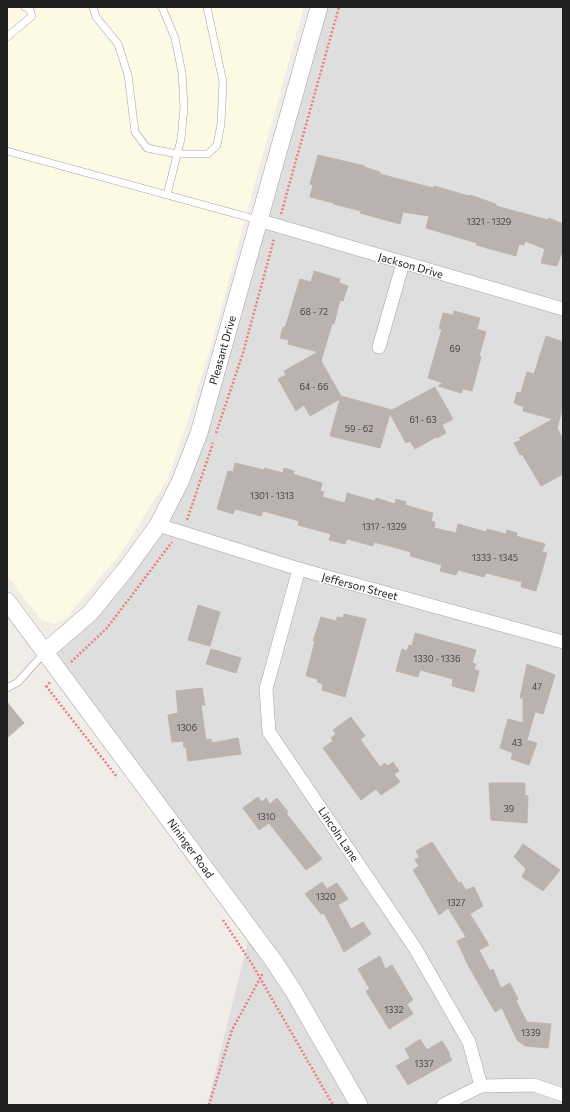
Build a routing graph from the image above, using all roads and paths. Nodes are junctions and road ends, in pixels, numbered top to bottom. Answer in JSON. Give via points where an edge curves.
{"nodes":[{"id":1,"x":25,"y":7,"type":"edge"},
{"id":2,"x":93,"y":7,"type":"edge"},
{"id":3,"x":162,"y":7,"type":"edge"},
{"id":4,"x":207,"y":7,"type":"edge"},
{"id":5,"x":319,"y":7,"type":"edge"},
{"id":6,"x":340,"y":7,"type":"edge"},
{"id":7,"x":7,"y":37,"type":"edge"},
{"id":8,"x":314,"y":97,"type":"dead end"},
{"id":9,"x":7,"y":151,"type":"edge"},
{"id":10,"x":177,"y":154,"type":"junction"},
{"id":11,"x":167,"y":195,"type":"junction"},
{"id":12,"x":258,"y":220,"type":"junction"},
{"id":13,"x":403,"y":263,"type":"junction"},
{"id":14,"x":563,"y":309,"type":"edge"},
{"id":15,"x":380,"y":347,"type":"dead end"},
{"id":16,"x":158,"y":525,"type":"junction"},
{"id":17,"x":299,"y":569,"type":"junction"},
{"id":18,"x":7,"y":601,"type":"edge"},
{"id":19,"x":107,"y":628,"type":"dead end"},
{"id":20,"x":563,"y":642,"type":"edge"},
{"id":21,"x":46,"y":652,"type":"junction"},
{"id":22,"x":61,"y":672,"type":"junction"},
{"id":23,"x":46,"y":687,"type":"dead end"},
{"id":24,"x":7,"y":688,"type":"edge"},
{"id":25,"x":481,"y":1086,"type":"junction"},
{"id":26,"x":563,"y":1095,"type":"edge"},
{"id":27,"x":208,"y":1105,"type":"edge"},
{"id":28,"x":333,"y":1105,"type":"edge"},
{"id":29,"x":359,"y":1105,"type":"edge"},
{"id":30,"x":443,"y":1105,"type":"edge"}],
"edges":[{"from":1,"to":7,"type":"lane","via":[[29,8],[32,16]]},
{"from":2,"to":10,"type":"lane","via":[[96,17],[118,44],[128,75],[134,132],[147,148]]},
{"from":3,"to":10,"type":"lane","via":[[175,38],[182,73],[184,107]]},
{"from":4,"to":10,"type":"lane","via":[[223,82],[221,124],[216,145],[208,154]]},
{"from":5,"to":12,"type":"street","name":"Pleasant Drive"},
{"from":6,"to":8,"type":"path"},
{"from":9,"to":11,"type":"lane"},
{"from":10,"to":11,"type":"lane"},
{"from":11,"to":12,"type":"lane"},
{"from":12,"to":13,"type":"street","name":"Jackson Drive"},
{"from":12,"to":16,"type":"street","name":"Pleasant Drive","via":[[199,433],[180,482]]},
{"from":13,"to":14,"type":"street","name":"Jackson Drive"},
{"from":13,"to":15,"type":"street"},
{"from":16,"to":17,"type":"street","name":"Jefferson Street"},
{"from":16,"to":21,"type":"street","name":"Pleasant Drive","via":[[90,613]]},
{"from":17,"to":20,"type":"street","name":"Jefferson Street"},
{"from":17,"to":25,"type":"street","name":"Lincoln Lane","via":[[266,689],[269,732],[415,948],[469,1042]]},
{"from":18,"to":21,"type":"street","name":"Nininger Road"},
{"from":19,"to":22,"type":"path"},
{"from":21,"to":22,"type":"street","name":"Nininger Road"},
{"from":21,"to":24,"type":"lane","via":[[18,682]]},
{"from":22,"to":23,"type":"path"},
{"from":22,"to":29,"type":"street","name":"Nininger Road","via":[[273,960]]},
{"from":25,"to":26,"type":"street","via":[[534,1085]]},
{"from":25,"to":30,"type":"street"},
{"from":27,"to":28,"type":"path","via":[[232,1030],[260,978]]}]}
